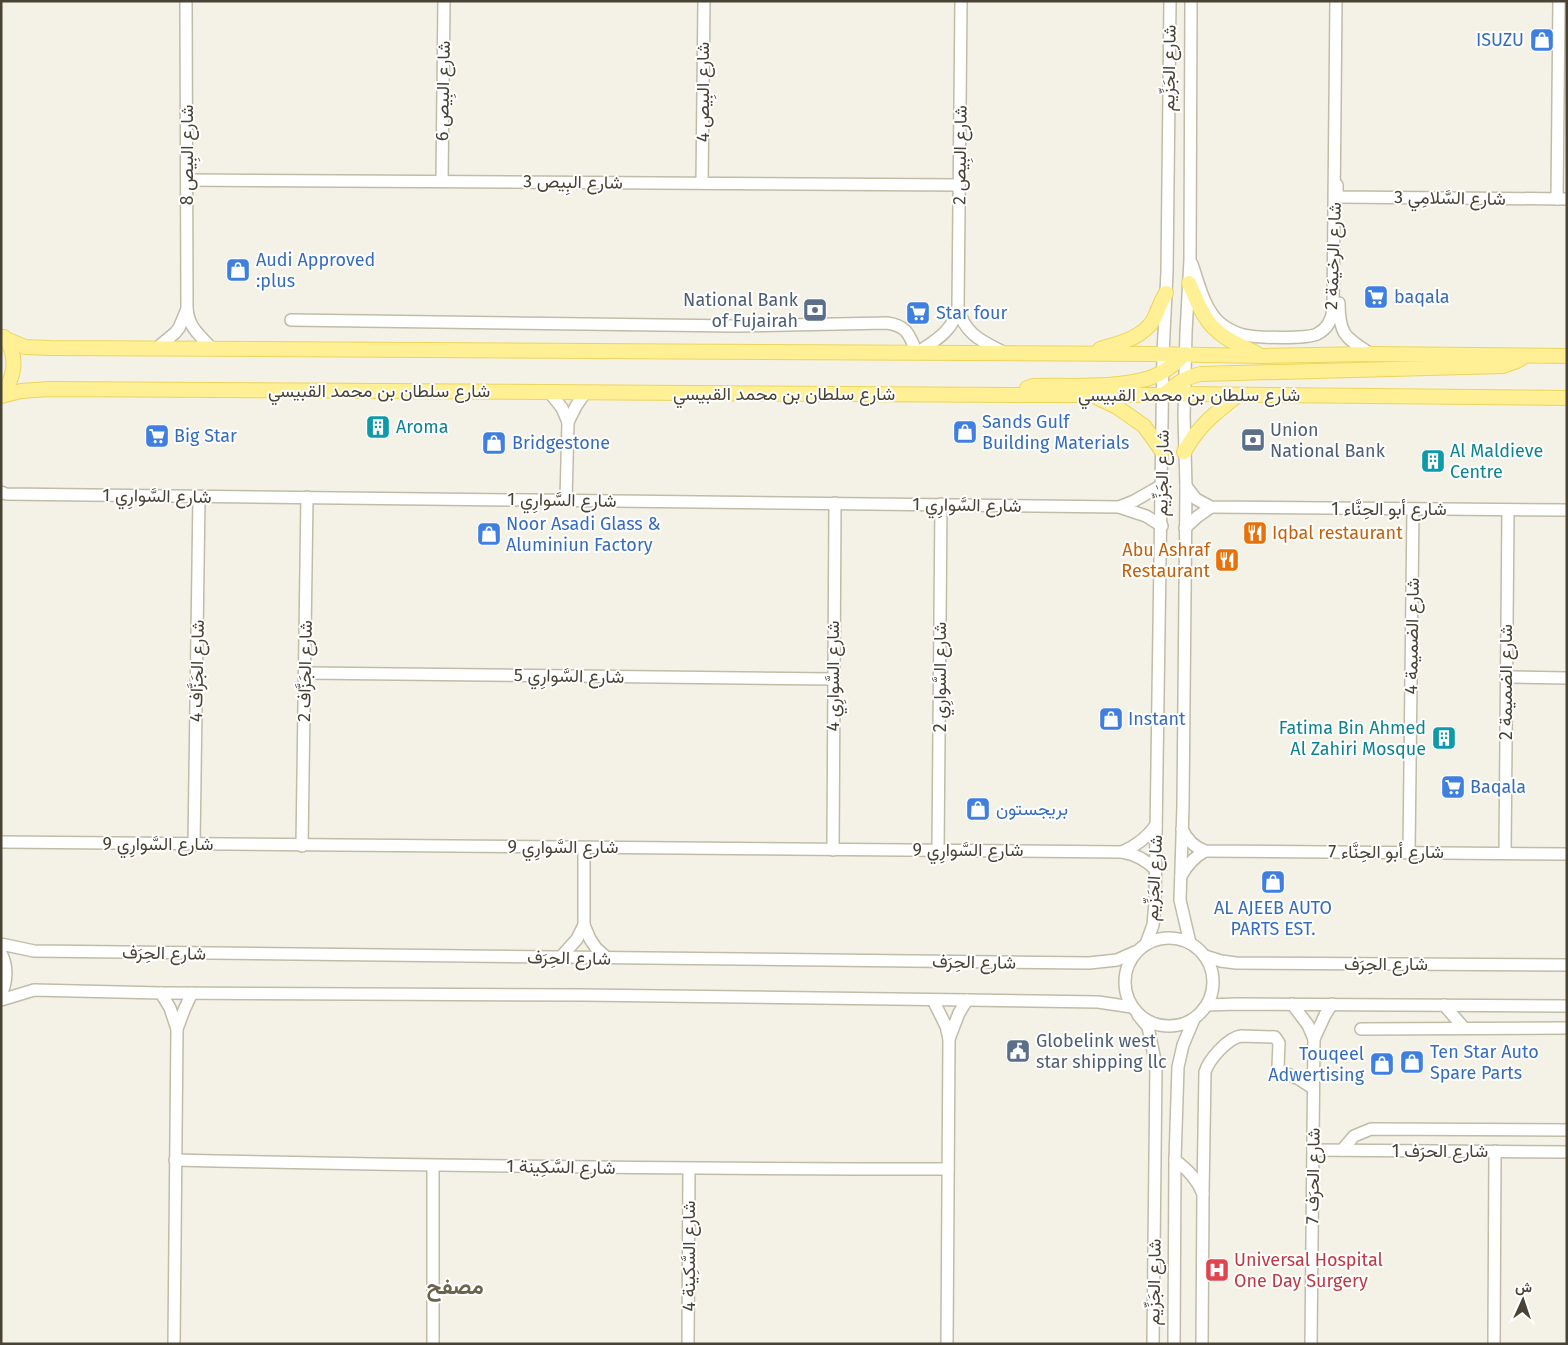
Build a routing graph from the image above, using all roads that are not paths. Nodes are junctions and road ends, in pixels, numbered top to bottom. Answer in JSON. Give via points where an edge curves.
{"nodes":[{"id":1,"x":186,"y":1,"type":"edge"},
{"id":2,"x":444,"y":1,"type":"edge"},
{"id":3,"x":704,"y":1,"type":"edge"},
{"id":4,"x":961,"y":1,"type":"edge"},
{"id":5,"x":1170,"y":1,"type":"edge"},
{"id":6,"x":1191,"y":1,"type":"edge"},
{"id":7,"x":1336,"y":1,"type":"edge"},
{"id":8,"x":1343,"y":1,"type":"edge"},
{"id":9,"x":1559,"y":1,"type":"edge"},
{"id":10,"x":187,"y":180,"type":"junction"},
{"id":11,"x":442,"y":181,"type":"junction"},
{"id":12,"x":702,"y":184,"type":"junction"},
{"id":13,"x":959,"y":185,"type":"junction"},
{"id":14,"x":1338,"y":194,"type":"junction"},
{"id":15,"x":1562,"y":196,"type":"edge"},
{"id":16,"x":1190,"y":260,"type":"junction"},
{"id":17,"x":1189,"y":283,"type":"junction"},
{"id":18,"x":1166,"y":293,"type":"junction"},
{"id":19,"x":958,"y":308,"type":"junction"},
{"id":20,"x":187,"y":309,"type":"junction"},
{"id":21,"x":291,"y":320,"type":"dead end"},
{"id":22,"x":3,"y":337,"type":"edge"},
{"id":23,"x":157,"y":348,"type":"junction"},
{"id":24,"x":211,"y":348,"type":"junction"},
{"id":25,"x":917,"y":353,"type":"junction"},
{"id":26,"x":1006,"y":353,"type":"junction"},
{"id":27,"x":1084,"y":354,"type":"junction"},
{"id":28,"x":1163,"y":354,"type":"junction"},
{"id":29,"x":1185,"y":354,"type":"junction"},
{"id":30,"x":1371,"y":354,"type":"junction"},
{"id":31,"x":1262,"y":356,"type":"junction"},
{"id":32,"x":1525,"y":356,"type":"junction"},
{"id":33,"x":1567,"y":356,"type":"edge"},
{"id":34,"x":1163,"y":372,"type":"junction"},
{"id":35,"x":1185,"y":379,"type":"junction"},
{"id":36,"x":550,"y":392,"type":"junction"},
{"id":37,"x":586,"y":393,"type":"junction"},
{"id":38,"x":1184,"y":394,"type":"junction"},
{"id":39,"x":1012,"y":395,"type":"junction"},
{"id":40,"x":1093,"y":395,"type":"junction"},
{"id":41,"x":1163,"y":395,"type":"junction"},
{"id":42,"x":1238,"y":395,"type":"junction"},
{"id":43,"x":1,"y":396,"type":"edge"},
{"id":44,"x":1567,"y":398,"type":"edge"},
{"id":45,"x":568,"y":422,"type":"junction"},
{"id":46,"x":1162,"y":450,"type":"junction"},
{"id":47,"x":1184,"y":452,"type":"junction"},
{"id":48,"x":1162,"y":485,"type":"junction"},
{"id":49,"x":1186,"y":486,"type":"junction"},
{"id":50,"x":3,"y":494,"type":"edge"},
{"id":51,"x":199,"y":497,"type":"junction"},
{"id":52,"x":307,"y":497,"type":"junction"},
{"id":53,"x":566,"y":500,"type":"junction"},
{"id":54,"x":835,"y":503,"type":"junction"},
{"id":55,"x":941,"y":504,"type":"junction"},
{"id":56,"x":1118,"y":507,"type":"junction"},
{"id":57,"x":1211,"y":507,"type":"junction"},
{"id":58,"x":1413,"y":509,"type":"junction"},
{"id":59,"x":1508,"y":510,"type":"junction"},
{"id":60,"x":1567,"y":510,"type":"edge"},
{"id":61,"x":1162,"y":526,"type":"junction"},
{"id":62,"x":1185,"y":528,"type":"junction"},
{"id":63,"x":306,"y":672,"type":"junction"},
{"id":64,"x":1506,"y":677,"type":"junction"},
{"id":65,"x":1567,"y":678,"type":"edge"},
{"id":66,"x":833,"y":679,"type":"junction"},
{"id":67,"x":1156,"y":825,"type":"junction"},
{"id":68,"x":1182,"y":829,"type":"junction"},
{"id":69,"x":2,"y":843,"type":"edge"},
{"id":70,"x":194,"y":845,"type":"junction"},
{"id":71,"x":302,"y":846,"type":"junction"},
{"id":72,"x":584,"y":848,"type":"junction"},
{"id":73,"x":833,"y":850,"type":"junction"},
{"id":74,"x":938,"y":850,"type":"junction"},
{"id":75,"x":1205,"y":851,"type":"junction"},
{"id":76,"x":1122,"y":852,"type":"junction"},
{"id":77,"x":1409,"y":852,"type":"junction"},
{"id":78,"x":1505,"y":853,"type":"junction"},
{"id":79,"x":1567,"y":854,"type":"edge"},
{"id":80,"x":1156,"y":870,"type":"junction"},
{"id":81,"x":1180,"y":877,"type":"junction"},
{"id":82,"x":584,"y":925,"type":"junction"},
{"id":83,"x":1190,"y":943,"type":"junction"},
{"id":84,"x":1,"y":944,"type":"edge"},
{"id":85,"x":1146,"y":944,"type":"junction"},
{"id":86,"x":1135,"y":952,"type":"junction"},
{"id":87,"x":1,"y":953,"type":"edge"},
{"id":88,"x":1205,"y":956,"type":"junction"},
{"id":89,"x":560,"y":958,"type":"junction"},
{"id":90,"x":607,"y":958,"type":"junction"},
{"id":91,"x":1567,"y":964,"type":"edge"},
{"id":92,"x":161,"y":993,"type":"junction"},
{"id":93,"x":192,"y":993,"type":"junction"},
{"id":94,"x":1,"y":994,"type":"edge"},
{"id":95,"x":1,"y":1000,"type":"edge"},
{"id":96,"x":933,"y":1000,"type":"junction"},
{"id":97,"x":967,"y":1000,"type":"junction"},
{"id":98,"x":1292,"y":1004,"type":"junction"},
{"id":99,"x":1332,"y":1004,"type":"junction"},
{"id":100,"x":1207,"y":1005,"type":"junction"},
{"id":101,"x":1444,"y":1005,"type":"junction"},
{"id":102,"x":1567,"y":1006,"type":"edge"},
{"id":103,"x":1135,"y":1011,"type":"junction"},
{"id":104,"x":1194,"y":1019,"type":"junction"},
{"id":105,"x":177,"y":1028,"type":"junction"},
{"id":106,"x":1464,"y":1028,"type":"junction"},
{"id":107,"x":1567,"y":1028,"type":"edge"},
{"id":108,"x":1361,"y":1029,"type":"dead end"},
{"id":109,"x":949,"y":1039,"type":"junction"},
{"id":110,"x":1314,"y":1039,"type":"junction"},
{"id":111,"x":1313,"y":1088,"type":"junction"},
{"id":112,"x":1567,"y":1130,"type":"edge"},
{"id":113,"x":1313,"y":1150,"type":"junction"},
{"id":114,"x":1342,"y":1150,"type":"junction"},
{"id":115,"x":1495,"y":1151,"type":"junction"},
{"id":116,"x":1567,"y":1152,"type":"edge"},
{"id":117,"x":174,"y":1160,"type":"junction"},
{"id":118,"x":1175,"y":1160,"type":"junction"},
{"id":119,"x":434,"y":1166,"type":"junction"},
{"id":120,"x":1204,"y":1167,"type":"junction"},
{"id":121,"x":1186,"y":1168,"type":"junction"},
{"id":122,"x":690,"y":1169,"type":"junction"},
{"id":123,"x":948,"y":1169,"type":"junction"},
{"id":124,"x":1203,"y":1194,"type":"junction"},
{"id":125,"x":174,"y":1344,"type":"edge"},
{"id":126,"x":433,"y":1344,"type":"edge"},
{"id":127,"x":688,"y":1344,"type":"edge"},
{"id":128,"x":947,"y":1344,"type":"edge"},
{"id":129,"x":1153,"y":1344,"type":"edge"},
{"id":130,"x":1174,"y":1344,"type":"edge"},
{"id":131,"x":1202,"y":1344,"type":"edge"},
{"id":132,"x":1311,"y":1344,"type":"edge"},
{"id":133,"x":1494,"y":1344,"type":"edge"}],
"edges":[{"from":1,"to":10,"type":"street","name":"شارع البِيص 8"},
{"from":2,"to":11,"type":"street","name":"شارع البِيص 6"},
{"from":3,"to":12,"type":"street","name":"شارع البِيص 4"},
{"from":4,"to":13,"type":"street","name":"شارع البِيص 2"},
{"from":5,"to":18,"type":"street","name":"شارع الجَزِّيم"},
{"from":6,"to":16,"type":"street","name":"شارع الجَزِّيم"},
{"from":7,"to":14,"type":"street"},
{"from":8,"to":14,"type":"street","name":"شارع الرخيمَة 2"},
{"from":9,"to":15,"type":"street"},
{"from":10,"to":11,"type":"street","name":"شارع البِيص 3"},
{"from":10,"to":20,"type":"street","name":"شارع البِيص 8"},
{"from":11,"to":12,"type":"street","name":"شارع البِيص 3"},
{"from":12,"to":13,"type":"street","name":"شارع البِيص 3"},
{"from":13,"to":19,"type":"street","name":"شارع البِيص 2"},
{"from":14,"to":15,"type":"street","name":"شارع السَّلامِي 3"},
{"from":14,"to":16,"type":"street","name":"شارع الرخيمَة 2","via":[[1332,314],[1329,323],[1319,333],[1304,337],[1252,336],[1232,331],[1212,314]]},
{"from":14,"to":30,"type":"street","name":"شارع الرخيمَة 2","via":[[1340,323],[1348,338]]},
{"from":16,"to":17,"type":"street","name":"شارع الجَزِّيم"},
{"from":17,"to":29,"type":"street","name":"شارع الجَزِّيم"},
{"from":17,"to":31,"type":"main road","via":[[1203,315],[1221,335]]},
{"from":18,"to":27,"type":"main road","via":[[1155,317],[1144,331],[1134,338]]},
{"from":18,"to":28,"type":"street","name":"شارع الجَزِّيم"},
{"from":19,"to":25,"type":"street","name":"شارع البِيص 2","via":[[949,329]]},
{"from":19,"to":26,"type":"street","name":"شارع البِيص 2","via":[[963,323],[973,335]]},
{"from":20,"to":23,"type":"street","name":"شارع البِيص 8","via":[[179,328]]},
{"from":20,"to":24,"type":"street","name":"شارع البِيص 8","via":[[189,322]]},
{"from":21,"to":25,"type":"street","via":[[735,326],[887,323],[908,332]]},
{"from":22,"to":23,"type":"main road","via":[[24,346]]},
{"from":22,"to":43,"type":"main road","via":[[12,350],[14,375]]},
{"from":23,"to":24,"type":"main road"},
{"from":24,"to":25,"type":"main road"},
{"from":25,"to":26,"type":"main road"},
{"from":26,"to":27,"type":"main road"},
{"from":27,"to":28,"type":"main road"},
{"from":28,"to":29,"type":"main road"},
{"from":28,"to":34,"type":"street","name":"شارع الجَزِّيم"},
{"from":29,"to":31,"type":"main road"},
{"from":29,"to":34,"type":"main road"},
{"from":29,"to":35,"type":"street","name":"شارع الجَزِّيم"},
{"from":30,"to":31,"type":"main road"},
{"from":30,"to":32,"type":"main road"},
{"from":32,"to":33,"type":"main road"},
{"from":32,"to":35,"type":"main road","via":[[1503,366],[1230,372]]},
{"from":34,"to":39,"type":"main road","via":[[1132,382],[1033,386]]},
{"from":34,"to":41,"type":"street","name":"شارع الجَزِّيم"},
{"from":35,"to":38,"type":"street","name":"شارع الجَزِّيم"},
{"from":35,"to":41,"type":"main road"},
{"from":36,"to":37,"type":"main road","name":"شارع سلطان بن محمد القبيسي"},
{"from":36,"to":43,"type":"main road","name":"شارع سلطان بن محمد القبيسي","via":[[49,389]]},
{"from":36,"to":45,"type":"street"},
{"from":37,"to":39,"type":"main road","name":"شارع سلطان بن محمد القبيسي"},
{"from":37,"to":45,"type":"street"},
{"from":38,"to":41,"type":"main road","name":"شارع سلطان بن محمد القبيسي"},
{"from":38,"to":42,"type":"main road","name":"شارع سلطان بن محمد القبيسي"},
{"from":38,"to":47,"type":"street","name":"شارع الجَزِّيم"},
{"from":39,"to":40,"type":"main road","name":"شارع سلطان بن محمد القبيسي"},
{"from":40,"to":41,"type":"main road","name":"شارع سلطان بن محمد القبيسي"},
{"from":40,"to":46,"type":"main road","via":[[1139,422]]},
{"from":41,"to":46,"type":"street","name":"شارع الجَزِّيم"},
{"from":42,"to":44,"type":"main road","name":"شارع سلطان بن محمد القبيسي"},
{"from":42,"to":47,"type":"main road","via":[[1207,420]]},
{"from":45,"to":53,"type":"street"},
{"from":46,"to":48,"type":"street","name":"شارع الجَزِّيم"},
{"from":47,"to":49,"type":"street","name":"شارع الجَزِّيم"},
{"from":48,"to":56,"type":"street","name":"شارع السَّوارِي 1","via":[[1134,502]]},
{"from":48,"to":61,"type":"street","name":"شارع الجَزِّيم"},
{"from":49,"to":57,"type":"street","via":[[1196,499]]},
{"from":49,"to":62,"type":"street","name":"شارع الجَزِّيم"},
{"from":50,"to":51,"type":"street","name":"شارع السَّوارِي 1"},
{"from":51,"to":52,"type":"street","name":"شارع السَّوارِي 1"},
{"from":51,"to":70,"type":"street","name":"شارع الجَزَّاف 4"},
{"from":52,"to":53,"type":"street","name":"شارع السَّوارِي 1"},
{"from":52,"to":63,"type":"street","name":"شارع الجَزَّاف 2"},
{"from":53,"to":54,"type":"street","name":"شارع السَّوارِي 1"},
{"from":54,"to":55,"type":"street","name":"شارع السَّوارِي 1"},
{"from":54,"to":66,"type":"street","name":"شارع السَّوارِي 4"},
{"from":55,"to":56,"type":"street","name":"شارع السَّوارِي 1"},
{"from":55,"to":74,"type":"street","name":"شارع السَّوارِي 2"},
{"from":56,"to":61,"type":"street","name":"شارع السَّوارِي 1","via":[[1146,516]]},
{"from":57,"to":58,"type":"street","name":"شارع أبو الحِنَّاء 1"},
{"from":57,"to":62,"type":"street"},
{"from":58,"to":59,"type":"street","name":"شارع أبو الحِنَّاء 1"},
{"from":58,"to":77,"type":"street","name":"شارع الضميمة 4"},
{"from":59,"to":60,"type":"street","name":"شارع أبو الحِنَّاء 1"},
{"from":59,"to":64,"type":"street","name":"شارع الضميمة 2"},
{"from":61,"to":67,"type":"street","name":"شارع الجَزِّيم"},
{"from":62,"to":68,"type":"street","name":"شارع الجَزِّيم"},
{"from":63,"to":66,"type":"street","name":"شارع السَّوارِي 5"},
{"from":63,"to":71,"type":"street","name":"شارع الجَزَّاف 2"},
{"from":64,"to":65,"type":"street"},
{"from":64,"to":78,"type":"street","name":"شارع الضميمة 2"},
{"from":66,"to":73,"type":"street","name":"شارع السَّوارِي 4"},
{"from":67,"to":76,"type":"street","via":[[1145,839]]},
{"from":67,"to":80,"type":"street","name":"شارع الجَزِّيم"},
{"from":68,"to":75,"type":"street","via":[[1193,845]]},
{"from":68,"to":81,"type":"street","name":"شارع الجَزِّيم"},
{"from":69,"to":70,"type":"street","name":"شارع السَّوارِي 9"},
{"from":70,"to":71,"type":"street","name":"شارع السَّوارِي 9"},
{"from":71,"to":72,"type":"street","name":"شارع السَّوارِي 9"},
{"from":72,"to":73,"type":"street","name":"شارع السَّوارِي 9"},
{"from":72,"to":82,"type":"street"},
{"from":73,"to":74,"type":"street","name":"شارع السَّوارِي 9"},
{"from":74,"to":76,"type":"street","name":"شارع السَّوارِي 9"},
{"from":75,"to":77,"type":"street","name":"شارع أبو الحِنَّاء 7"},
{"from":75,"to":81,"type":"street","via":[[1188,864]]},
{"from":76,"to":80,"type":"street","name":"شارع السَّوارِي 9","via":[[1137,856]]},
{"from":77,"to":78,"type":"street","name":"شارع أبو الحِنَّاء 7"},
{"from":78,"to":79,"type":"street","name":"شارع أبو الحِنَّاء 7"},
{"from":80,"to":85,"type":"street","name":"شارع الجَزِّيم","via":[[1153,925]]},
{"from":81,"to":83,"type":"street","name":"شارع الجَزِّيم","via":[[1180,900]]},
{"from":82,"to":89,"type":"street"},
{"from":82,"to":90,"type":"street","via":[[596,948]]},
{"from":83,"to":85,"type":"street","via":[[1168,938]]},
{"from":83,"to":88,"type":"street"},
{"from":84,"to":89,"type":"street","name":"شارع الحِرَف","via":[[34,952]]},
{"from":85,"to":86,"type":"street"},
{"from":86,"to":90,"type":"street","name":"شارع الحِرَف","via":[[1117,960],[1089,963]]},
{"from":86,"to":103,"type":"street","via":[[1124,979],[1127,998]]},
{"from":87,"to":94,"type":"street","via":[[7,971]]},
{"from":88,"to":91,"type":"street","name":"شارع الحِرَف","via":[[1236,963]]},
{"from":88,"to":100,"type":"street","via":[[1214,980]]},
{"from":89,"to":90,"type":"street","name":"شارع الحِرَف"},
{"from":92,"to":93,"type":"street","name":"شارع الحِرَف"},
{"from":92,"to":95,"type":"street","name":"شارع الحِرَف","via":[[34,990]]},
{"from":92,"to":105,"type":"street"},
{"from":93,"to":96,"type":"street","name":"شارع الحِرَف"},
{"from":93,"to":105,"type":"street"},
{"from":96,"to":97,"type":"street","name":"شارع الحِرَف"},
{"from":96,"to":109,"type":"street"},
{"from":97,"to":103,"type":"street","name":"شارع الحِرَف","via":[[1098,1002]]},
{"from":97,"to":109,"type":"street"},
{"from":98,"to":99,"type":"street"},
{"from":98,"to":100,"type":"street"},
{"from":98,"to":110,"type":"street","name":"شارع الحرَف 7"},
{"from":99,"to":101,"type":"street"},
{"from":99,"to":110,"type":"street","name":"شارع الحرَف 7"},
{"from":100,"to":104,"type":"street"},
{"from":101,"to":102,"type":"street"},
{"from":101,"to":106,"type":"street"},
{"from":103,"to":104,"type":"street","via":[[1156,1024],[1166,1026]]},
{"from":103,"to":129,"type":"street","name":"شارع الجَزِّيم","via":[[1148,1027],[1156,1065]]},
{"from":104,"to":118,"type":"street","name":"شارع الجَزِّيم","via":[[1178,1067]]},
{"from":105,"to":117,"type":"street"},
{"from":106,"to":107,"type":"street"},
{"from":106,"to":108,"type":"street"},
{"from":109,"to":123,"type":"street"},
{"from":110,"to":111,"type":"street","name":"شارع الحرَف 7"},
{"from":111,"to":113,"type":"street","name":"شارع الحرَف 7"},
{"from":111,"to":120,"type":"street","via":[[1280,1071],[1276,1037],[1241,1036],[1232,1039],[1208,1064],[1205,1072]]},
{"from":112,"to":114,"type":"street","via":[[1371,1129],[1354,1136]]},
{"from":113,"to":114,"type":"street","name":"شارع الحرَف 1"},
{"from":113,"to":132,"type":"street","name":"شارع الحرَف 7"},
{"from":114,"to":115,"type":"street","name":"شارع الحرَف 1"},
{"from":115,"to":116,"type":"street","name":"شارع الحرَف 1"},
{"from":115,"to":133,"type":"street"},
{"from":117,"to":119,"type":"street","name":"شارع السَّكِينة 1"},
{"from":117,"to":125,"type":"street"},
{"from":118,"to":121,"type":"street"},
{"from":118,"to":130,"type":"street","name":"شارع الجَزِّيم"},
{"from":119,"to":122,"type":"street","name":"شارع السَّكِينة 1"},
{"from":119,"to":126,"type":"street"},
{"from":120,"to":121,"type":"street"},
{"from":120,"to":124,"type":"street"},
{"from":121,"to":124,"type":"street"},
{"from":122,"to":123,"type":"street","name":"شارع السَّكِينة 1"},
{"from":122,"to":127,"type":"street","name":"شارع السَّكِينة 4"},
{"from":123,"to":128,"type":"street"},
{"from":124,"to":131,"type":"street"}]}
